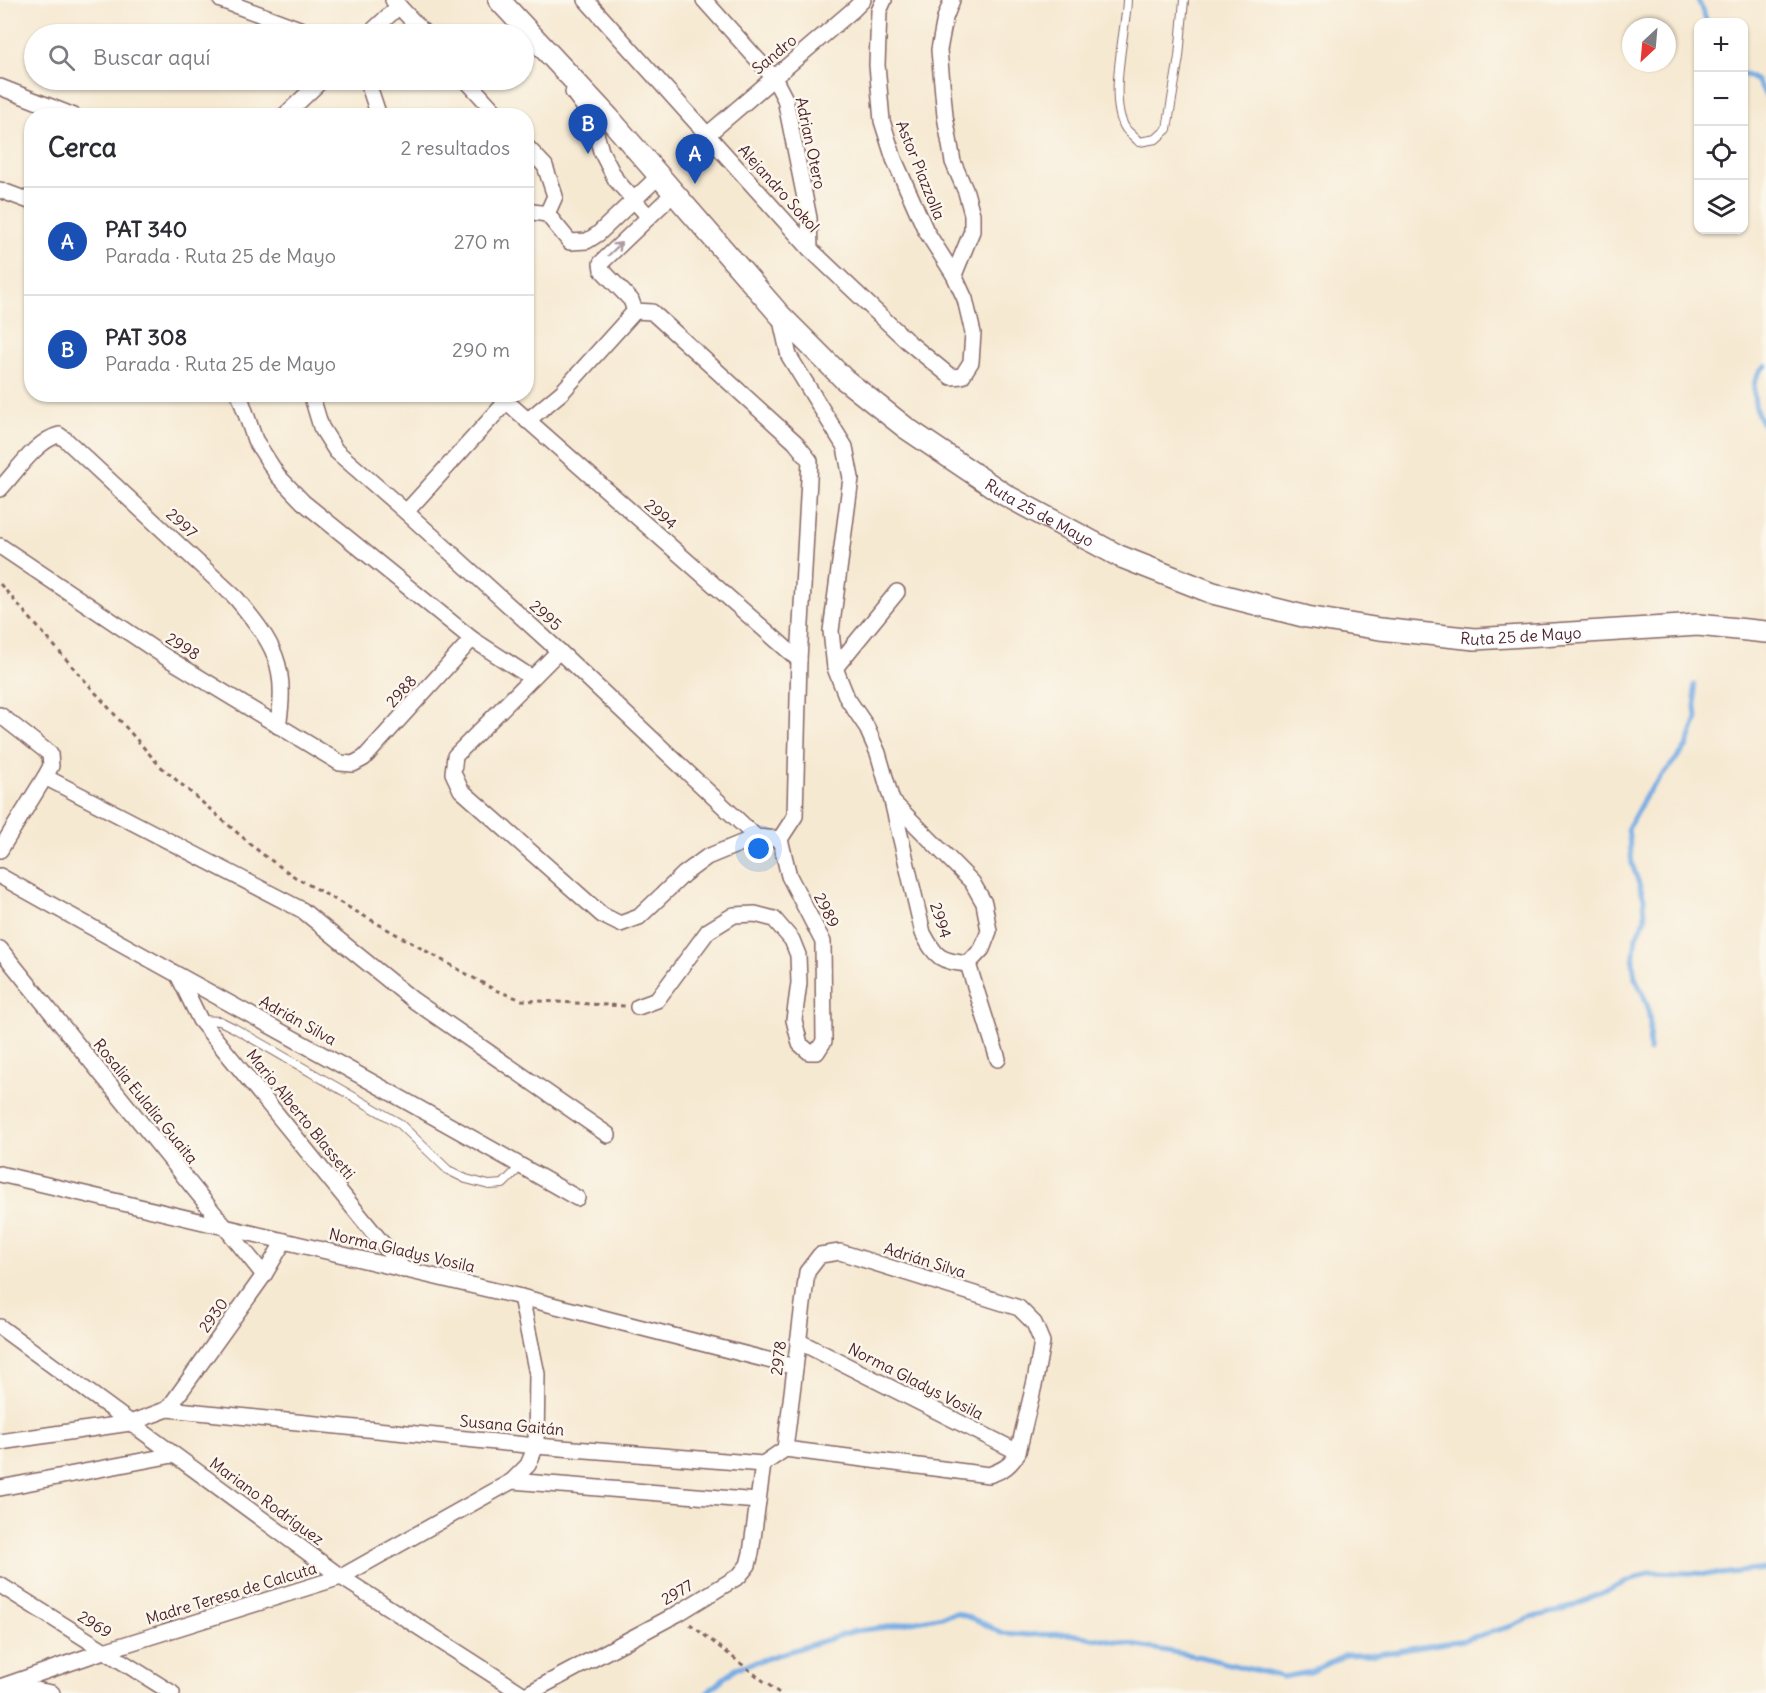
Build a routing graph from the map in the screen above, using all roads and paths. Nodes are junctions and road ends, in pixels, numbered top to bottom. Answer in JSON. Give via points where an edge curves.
{"nodes":[{"id":1,"x":221,"y":0,"type":"edge"},
{"id":2,"x":499,"y":0,"type":"edge"},
{"id":3,"x":586,"y":0,"type":"edge"},
{"id":4,"x":704,"y":0,"type":"edge"},
{"id":5,"x":884,"y":0,"type":"edge"},
{"id":6,"x":952,"y":0,"type":"edge"},
{"id":7,"x":1126,"y":0,"type":"edge"},
{"id":8,"x":1184,"y":0,"type":"edge"},
{"id":9,"x":396,"y":3,"type":"edge"},
{"id":10,"x":854,"y":3,"type":"edge"},
{"id":11,"x":287,"y":24,"type":"edge"},
{"id":12,"x":378,"y":24,"type":"edge"},
{"id":13,"x":416,"y":24,"type":"edge"},
{"id":14,"x":521,"y":24,"type":"edge"},
{"id":15,"x":534,"y":38,"type":"edge"},
{"id":16,"x":555,"y":60,"type":"junction"},
{"id":17,"x":774,"y":78,"type":"junction"},
{"id":18,"x":0,"y":87,"type":"edge"},
{"id":19,"x":311,"y":90,"type":"edge"},
{"id":20,"x":370,"y":90,"type":"edge"},
{"id":21,"x":475,"y":90,"type":"edge"},
{"id":22,"x":54,"y":108,"type":"edge"},
{"id":23,"x":292,"y":108,"type":"edge"},
{"id":24,"x":376,"y":108,"type":"edge"},
{"id":25,"x":492,"y":108,"type":"edge"},
{"id":26,"x":708,"y":135,"type":"junction"},
{"id":27,"x":534,"y":154,"type":"edge"},
{"id":28,"x":660,"y":175,"type":"junction"},
{"id":29,"x":0,"y":190,"type":"edge"},
{"id":30,"x":675,"y":192,"type":"junction"},
{"id":31,"x":24,"y":199,"type":"edge"},
{"id":32,"x":633,"y":200,"type":"junction"},
{"id":33,"x":534,"y":212,"type":"edge"},
{"id":34,"x":547,"y":214,"type":"junction"},
{"id":35,"x":649,"y":217,"type":"junction"},
{"id":36,"x":810,"y":249,"type":"junction"},
{"id":37,"x":954,"y":275,"type":"junction"},
{"id":38,"x":635,"y":311,"type":"junction"},
{"id":39,"x":780,"y":315,"type":"junction"},
{"id":40,"x":962,"y":376,"type":"joint"},
{"id":41,"x":241,"y":402,"type":"edge"},
{"id":42,"x":313,"y":402,"type":"edge"},
{"id":43,"x":499,"y":402,"type":"edge"},
{"id":44,"x":507,"y":402,"type":"edge"},
{"id":45,"x":527,"y":420,"type":"junction"},
{"id":46,"x":0,"y":489,"type":"edge"},
{"id":47,"x":406,"y":512,"type":"junction"},
{"id":48,"x":0,"y":546,"type":"edge"},
{"id":49,"x":0,"y":584,"type":"edge"},
{"id":50,"x":897,"y":592,"type":"dead end"},
{"id":51,"x":1766,"y":632,"type":"edge"},
{"id":52,"x":472,"y":639,"type":"junction"},
{"id":53,"x":559,"y":651,"type":"junction"},
{"id":54,"x":800,"y":660,"type":"junction"},
{"id":55,"x":837,"y":673,"type":"junction"},
{"id":56,"x":532,"y":678,"type":"junction"},
{"id":57,"x":0,"y":715,"type":"edge"},
{"id":58,"x":278,"y":726,"type":"junction"},
{"id":59,"x":353,"y":764,"type":"joint"},
{"id":60,"x":45,"y":777,"type":"junction"},
{"id":61,"x":892,"y":801,"type":"junction"},
{"id":62,"x":756,"y":837,"type":"junction"},
{"id":63,"x":780,"y":839,"type":"junction"},
{"id":64,"x":0,"y":850,"type":"edge"},
{"id":65,"x":0,"y":876,"type":"edge"},
{"id":66,"x":810,"y":917,"type":"junction"},
{"id":67,"x":789,"y":937,"type":"junction"},
{"id":68,"x":0,"y":949,"type":"edge"},
{"id":69,"x":968,"y":964,"type":"junction"},
{"id":70,"x":179,"y":976,"type":"junction"},
{"id":71,"x":638,"y":1007,"type":"joint"},
{"id":72,"x":200,"y":1020,"type":"junction"},
{"id":73,"x":998,"y":1059,"type":"dead end"},
{"id":74,"x":608,"y":1135,"type":"dead end"},
{"id":75,"x":521,"y":1166,"type":"junction"},
{"id":76,"x":0,"y":1174,"type":"edge"},
{"id":77,"x":578,"y":1198,"type":"dead end"},
{"id":78,"x":225,"y":1227,"type":"junction"},
{"id":79,"x":284,"y":1241,"type":"junction"},
{"id":80,"x":820,"y":1255,"type":"joint"},
{"id":81,"x":404,"y":1269,"type":"junction"},
{"id":82,"x":264,"y":1275,"type":"junction"},
{"id":83,"x":521,"y":1297,"type":"junction"},
{"id":84,"x":0,"y":1327,"type":"edge"},
{"id":85,"x":798,"y":1341,"type":"junction"},
{"id":86,"x":795,"y":1367,"type":"junction"},
{"id":87,"x":168,"y":1409,"type":"junction"},
{"id":88,"x":130,"y":1423,"type":"junction"},
{"id":89,"x":0,"y":1442,"type":"edge"},
{"id":90,"x":536,"y":1446,"type":"junction"},
{"id":91,"x":785,"y":1449,"type":"junction"},
{"id":92,"x":173,"y":1455,"type":"junction"},
{"id":93,"x":1016,"y":1457,"type":"junction"},
{"id":94,"x":763,"y":1464,"type":"junction"},
{"id":95,"x":512,"y":1481,"type":"junction"},
{"id":96,"x":0,"y":1488,"type":"edge"},
{"id":97,"x":758,"y":1502,"type":"junction"},
{"id":98,"x":341,"y":1577,"type":"junction"},
{"id":99,"x":0,"y":1585,"type":"edge"},
{"id":100,"x":677,"y":1614,"type":"junction"},
{"id":101,"x":104,"y":1651,"type":"junction"},
{"id":102,"x":3,"y":1686,"type":"edge"},
{"id":103,"x":52,"y":1693,"type":"edge"},
{"id":104,"x":172,"y":1693,"type":"edge"},
{"id":105,"x":521,"y":1693,"type":"edge"},
{"id":106,"x":529,"y":1693,"type":"edge"},
{"id":107,"x":779,"y":1693,"type":"edge"}],
"edges":[{"from":1,"to":11,"type":"street"},
{"from":2,"to":14,"type":"main road","name":"Ruta 25 de Mayo"},
{"from":3,"to":26,"type":"street","name":"Alejandro Sokol"},
{"from":4,"to":17,"type":"street","name":"Adrian Otero"},
{"from":5,"to":37,"type":"street","name":"Astor Piazzolla","via":[[879,11],[877,65],[882,122],[926,231]]},
{"from":6,"to":37,"type":"street","via":[[939,51],[945,116],[953,162],[972,214],[972,231]]},
{"from":7,"to":8,"type":"lane","via":[[1119,109],[1125,128],[1139,142],[1156,139],[1167,129]]},
{"from":9,"to":12,"type":"street"},
{"from":9,"to":13,"type":"street"},
{"from":10,"to":17,"type":"street","name":"Sandro"},
{"from":15,"to":16,"type":"main road","name":"Ruta 25 de Mayo"},
{"from":16,"to":28,"type":"main road","name":"Ruta 25 de Mayo"},
{"from":16,"to":32,"type":"street","via":[[593,123],[609,168]]},
{"from":17,"to":26,"type":"street","name":"Sandro"},
{"from":17,"to":36,"type":"street","name":"Adrian Otero","via":[[785,99],[809,218]]},
{"from":18,"to":22,"type":"street"},
{"from":19,"to":23,"type":"street"},
{"from":20,"to":24,"type":"street"},
{"from":21,"to":25,"type":"street"},
{"from":26,"to":36,"type":"street","name":"Alejandro Sokol"},
{"from":27,"to":34,"type":"street","via":[[545,166],[555,196]]},
{"from":28,"to":30,"type":"main road","name":"Ruta 25 de Mayo"},
{"from":28,"to":32,"type":"street"},
{"from":29,"to":31,"type":"street"},
{"from":30,"to":35,"type":"street"},
{"from":30,"to":39,"type":"main road","name":"Ruta 25 de Mayo"},
{"from":32,"to":34,"type":"street","via":[[598,234],[579,243],[570,242]]},
{"from":32,"to":35,"type":"street"},
{"from":33,"to":34,"type":"street"},
{"from":38,"to":35,"type":"street","one_way":true,"via":[[631,300],[602,270],[601,263]]},
{"from":36,"to":40,"type":"street","name":"Alejandro Sokol","via":[[907,341],[951,377]]},
{"from":37,"to":40,"type":"street","name":"Astor Piazzolla","via":[[973,333],[971,362]]},
{"from":38,"to":45,"type":"street","via":[[562,392]]},
{"from":38,"to":54,"type":"street","via":[[652,312],[795,442],[810,461]]},
{"from":39,"to":51,"type":"main road","name":"Ruta 25 de Mayo","via":[[844,379],[906,428],[1007,496],[1119,556],[1213,593],[1307,617],[1475,639],[1698,625]]},
{"from":39,"to":55,"type":"street","via":[[789,356],[845,447],[851,478],[831,631]]},
{"from":41,"to":52,"type":"street","via":[[255,440],[284,483],[338,532]]},
{"from":42,"to":47,"type":"street","name":"2995","via":[[321,428],[336,451]]},
{"from":43,"to":47,"type":"street"},
{"from":44,"to":45,"type":"street","name":"2994"},
{"from":45,"to":54,"type":"street","name":"2994"},
{"from":46,"to":58,"type":"street","name":"2997","via":[[50,437],[59,435],[66,440],[236,598],[255,621],[273,646],[279,667]]},
{"from":47,"to":53,"type":"street","name":"2995"},
{"from":48,"to":58,"type":"street","name":"2998","via":[[164,656]]},
{"from":49,"to":71,"type":"path","via":[[159,765],[262,854],[296,877],[495,990],[522,1000]]},
{"from":50,"to":55,"type":"street"},
{"from":52,"to":56,"type":"street"},
{"from":52,"to":59,"type":"street","name":"2988","via":[[364,758]]},
{"from":53,"to":56,"type":"street"},
{"from":53,"to":62,"type":"street","name":"2995"},
{"from":54,"to":63,"type":"street","via":[[795,816]]},
{"from":55,"to":61,"type":"street","name":"2994","via":[[878,753]]},
{"from":56,"to":62,"type":"street","via":[[455,756],[453,773],[461,790],[602,915],[620,924],[639,916],[707,857]]},
{"from":57,"to":60,"type":"street","via":[[50,754],[51,766]]},
{"from":58,"to":59,"type":"street","name":"2998","via":[[340,763]]},
{"from":60,"to":64,"type":"street"},
{"from":60,"to":74,"type":"street","via":[[302,910],[413,1000]]},
{"from":61,"to":69,"type":"street","name":"2994","via":[[923,933],[932,951],[947,962]]},
{"from":61,"to":69,"type":"street","name":"2994","via":[[972,882],[984,903],[989,931],[982,949]]},
{"from":62,"to":63,"type":"street"},
{"from":63,"to":66,"type":"street","name":"2989","via":[[789,876]]},
{"from":65,"to":70,"type":"street","name":"Adrián Silva"},
{"from":66,"to":67,"type":"street","via":[[806,930]]},
{"from":66,"to":67,"type":"street","name":"2989","via":[[823,942],[824,1041],[817,1052],[809,1052],[800,1044],[795,1032],[798,956]]},
{"from":67,"to":71,"type":"street","name":"2989","via":[[774,919],[755,914],[734,915],[708,931],[657,999]]},
{"from":68,"to":78,"type":"street","name":"Rosalia Eulalia Guaita"},
{"from":69,"to":73,"type":"street"},
{"from":70,"to":72,"type":"street","name":"Mario Alberto Blassetti"},
{"from":70,"to":75,"type":"street","name":"Adrián Silva"},
{"from":72,"to":75,"type":"lane","via":[[220,1021],[234,1028],[399,1123],[448,1170],[466,1179],[503,1185]]},
{"from":72,"to":81,"type":"street","name":"Mario Alberto Blassetti"},
{"from":75,"to":77,"type":"street","name":"Adrián Silva"},
{"from":76,"to":78,"type":"street","name":"Norma Gladys Vosila"},
{"from":78,"to":79,"type":"street","name":"Norma Gladys Vosila"},
{"from":78,"to":82,"type":"street","name":"Rosalia Eulalia Guaita"},
{"from":79,"to":81,"type":"street","name":"Norma Gladys Vosila"},
{"from":79,"to":82,"type":"street","name":"2930"},
{"from":80,"to":85,"type":"street","name":"2978","via":[[807,1272]]},
{"from":80,"to":93,"type":"street","name":"Adrián Silva","via":[[840,1252],[1019,1308],[1034,1323],[1042,1342]]},
{"from":81,"to":83,"type":"street","name":"Norma Gladys Vosila"},
{"from":82,"to":87,"type":"street","name":"2930"},
{"from":83,"to":86,"type":"street","name":"Norma Gladys Vosila"},
{"from":83,"to":90,"type":"street","via":[[537,1374]]},
{"from":84,"to":88,"type":"street","name":"Mariano Rodríguez"},
{"from":85,"to":86,"type":"street","name":"2978"},
{"from":85,"to":93,"type":"street","name":"Norma Gladys Vosila"},
{"from":86,"to":91,"type":"street","name":"2978"},
{"from":87,"to":88,"type":"street","name":"Susana Gaitán"},
{"from":87,"to":90,"type":"street","name":"Susana Gaitán"},
{"from":88,"to":89,"type":"street","name":"Susana Gaitán"},
{"from":88,"to":92,"type":"street","name":"Mariano Rodríguez"},
{"from":90,"to":94,"type":"street","name":"Susana Gaitán"},
{"from":90,"to":95,"type":"street","name":"Madre Teresa de Calcuta","via":[[528,1465]]},
{"from":91,"to":93,"type":"street","via":[[989,1475],[1005,1470]]},
{"from":91,"to":94,"type":"street"},
{"from":92,"to":96,"type":"street"},
{"from":92,"to":98,"type":"street","name":"Mariano Rodríguez"},
{"from":94,"to":97,"type":"street","name":"2977"},
{"from":95,"to":97,"type":"street"},
{"from":95,"to":98,"type":"street","name":"Madre Teresa de Calcuta"},
{"from":97,"to":100,"type":"street","name":"2977","via":[[748,1565],[739,1576]]},
{"from":98,"to":101,"type":"street","name":"Madre Teresa de Calcuta"},
{"from":98,"to":105,"type":"street","name":"Mariano Rodríguez"},
{"from":99,"to":101,"type":"street","name":"2969"},
{"from":100,"to":106,"type":"street","name":"2977"},
{"from":100,"to":107,"type":"path"},
{"from":101,"to":102,"type":"street","name":"Madre Teresa de Calcuta"},
{"from":101,"to":104,"type":"street","name":"2969"},
{"from":102,"to":103,"type":"street"}]}
